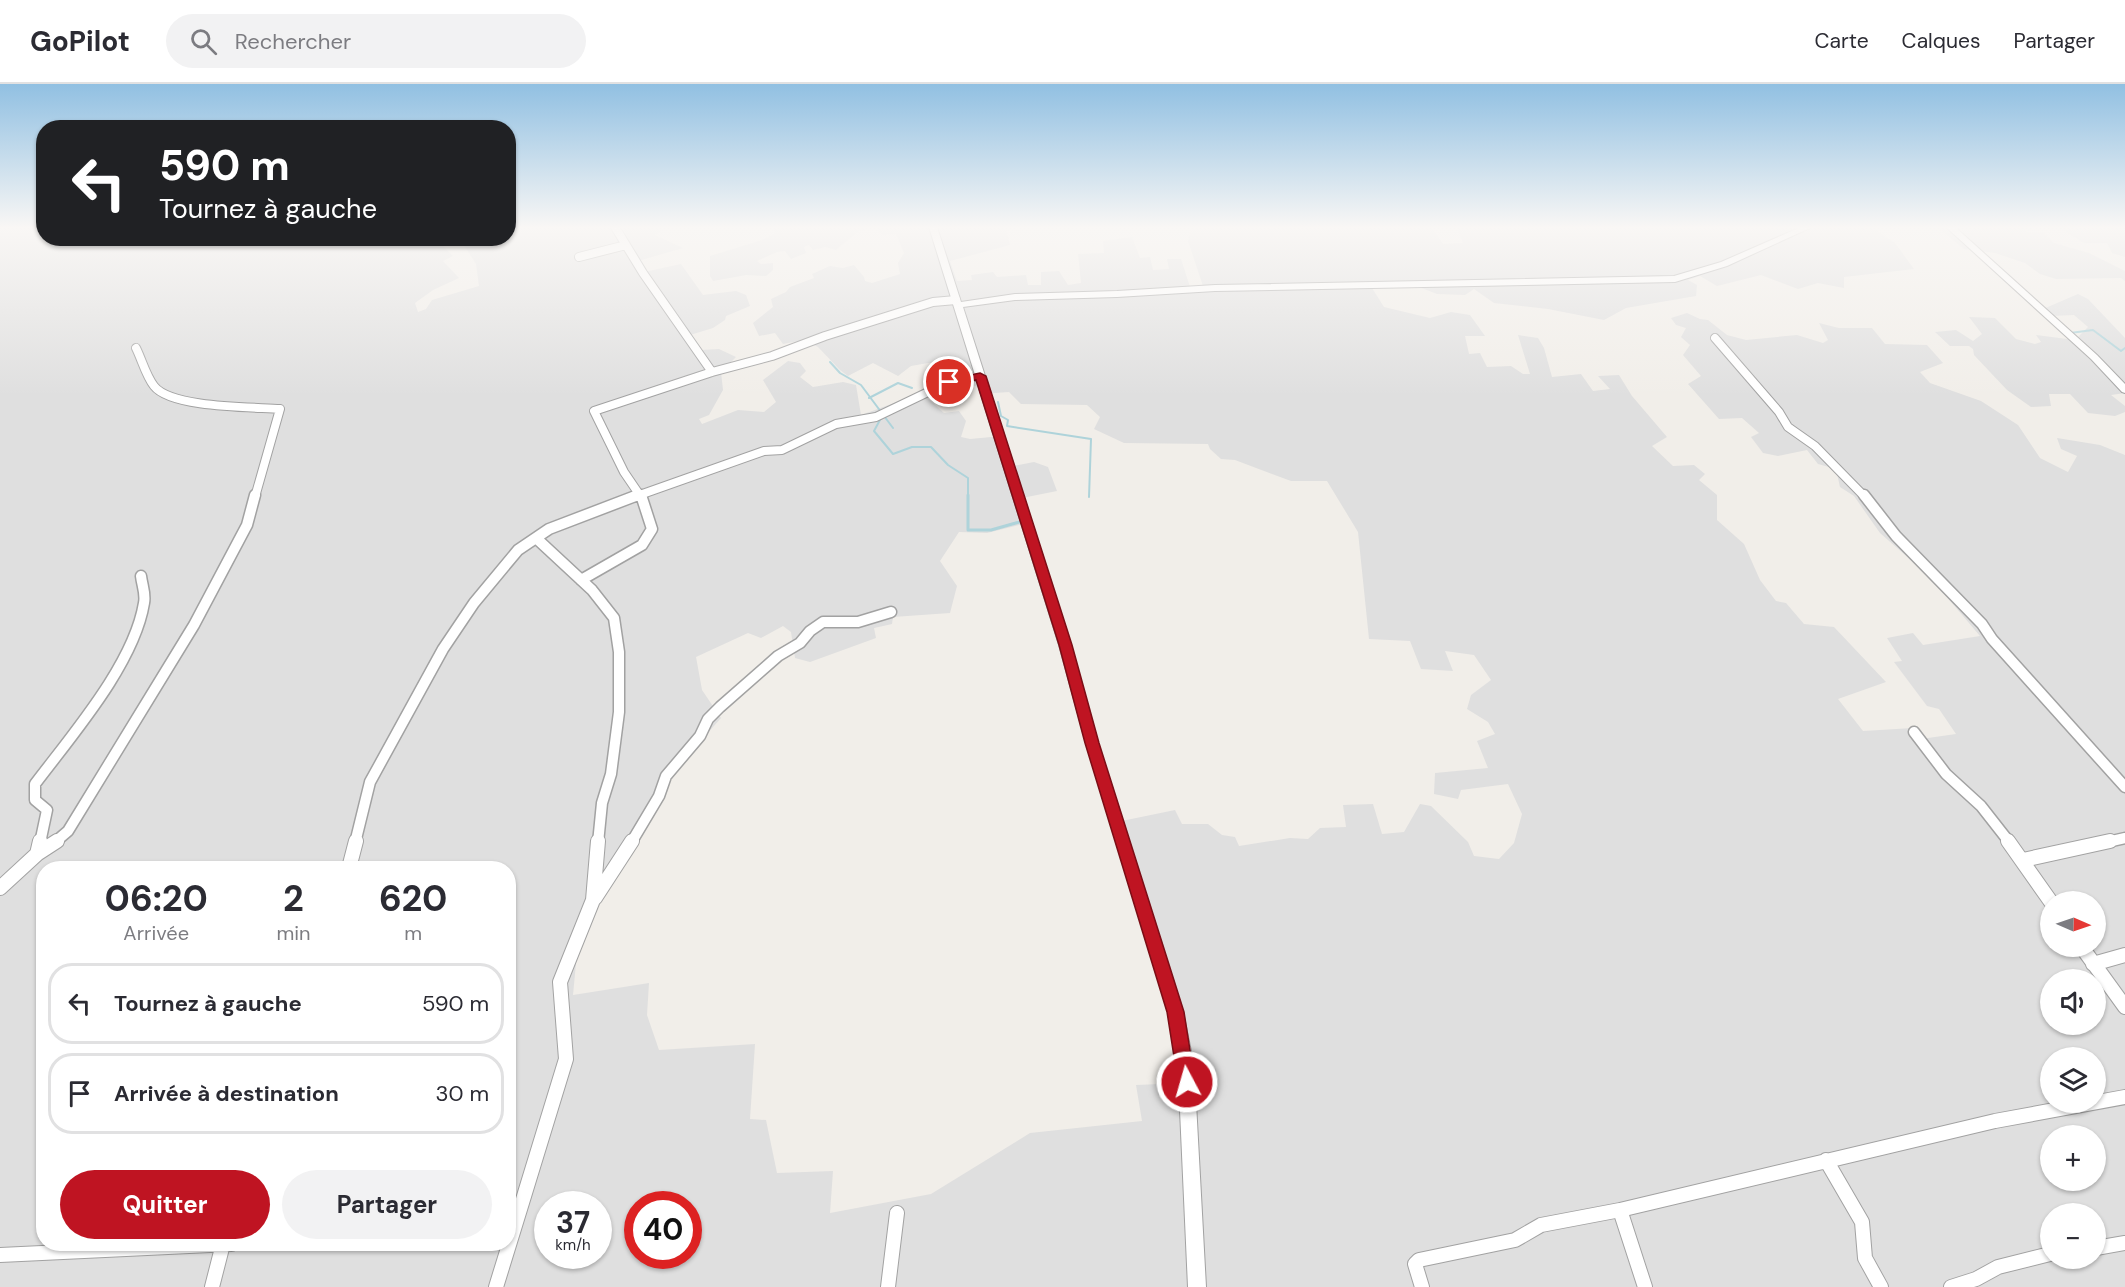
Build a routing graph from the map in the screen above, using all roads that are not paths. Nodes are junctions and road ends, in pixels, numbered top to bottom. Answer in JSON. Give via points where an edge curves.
{"nodes":[{"id":1,"x":652,"y":283,"type":"edge"},
{"id":2,"x":951,"y":283,"type":"edge"},
{"id":3,"x":1463,"y":283,"type":"edge"},
{"id":4,"x":2012,"y":283,"type":"edge"},
{"id":5,"x":957,"y":302,"type":"junction"},
{"id":6,"x":1715,"y":338,"type":"dead end"},
{"id":7,"x":136,"y":348,"type":"dead end"},
{"id":8,"x":712,"y":372,"type":"junction"},
{"id":9,"x":980,"y":376,"type":"junction"},
{"id":10,"x":2125,"y":390,"type":"edge"},
{"id":11,"x":640,"y":494,"type":"junction"},
{"id":12,"x":536,"y":538,"type":"junction"},
{"id":13,"x":141,"y":576,"type":"dead end"},
{"id":14,"x":582,"y":580,"type":"junction"},
{"id":15,"x":891,"y":612,"type":"dead end"},
{"id":16,"x":1914,"y":732,"type":"dead end"},
{"id":17,"x":2125,"y":787,"type":"edge"},
{"id":18,"x":2125,"y":837,"type":"edge"},
{"id":19,"x":38,"y":854,"type":"junction"},
{"id":20,"x":2023,"y":860,"type":"junction"},
{"id":21,"x":351,"y":861,"type":"edge"},
{"id":22,"x":0,"y":888,"type":"edge"},
{"id":23,"x":2044,"y":891,"type":"edge"},
{"id":24,"x":593,"y":900,"type":"junction"},
{"id":25,"x":2125,"y":955,"type":"edge"},
{"id":26,"x":2088,"y":957,"type":"edge"},
{"id":27,"x":2093,"y":964,"type":"junction"},
{"id":28,"x":2125,"y":1007,"type":"edge"},
{"id":29,"x":2125,"y":1097,"type":"edge"},
{"id":30,"x":1826,"y":1160,"type":"junction"},
{"id":31,"x":516,"y":1200,"type":"edge"},
{"id":32,"x":1620,"y":1210,"type":"junction"},
{"id":33,"x":897,"y":1213,"type":"dead end"},
{"id":34,"x":2125,"y":1243,"type":"edge"},
{"id":35,"x":2106,"y":1246,"type":"edge"},
{"id":36,"x":82,"y":1251,"type":"edge"},
{"id":37,"x":223,"y":1251,"type":"edge"},
{"id":38,"x":504,"y":1251,"type":"edge"},
{"id":39,"x":0,"y":1255,"type":"edge"},
{"id":40,"x":2040,"y":1256,"type":"edge"},
{"id":41,"x":212,"y":1287,"type":"edge"},
{"id":42,"x":496,"y":1287,"type":"edge"},
{"id":43,"x":888,"y":1287,"type":"edge"},
{"id":44,"x":1197,"y":1287,"type":"edge"},
{"id":45,"x":1422,"y":1287,"type":"edge"},
{"id":46,"x":1645,"y":1287,"type":"edge"},
{"id":47,"x":1881,"y":1287,"type":"edge"},
{"id":48,"x":1951,"y":1287,"type":"edge"}],
"edges":[{"from":1,"to":8,"type":"street"},
{"from":2,"to":5,"type":"street"},
{"from":3,"to":5,"type":"street","via":[[1215,288]]},
{"from":4,"to":10,"type":"street"},
{"from":5,"to":8,"type":"street","via":[[933,302]]},
{"from":5,"to":9,"type":"street"},
{"from":6,"to":17,"type":"street","via":[[1788,427],[1815,446],[1863,494],[1896,536],[1982,624]]},
{"from":7,"to":19,"type":"street","via":[[150,379],[166,397],[280,409],[247,525],[194,625],[68,831]]},
{"from":8,"to":11,"type":"street","via":[[594,411],[624,472]]},
{"from":9,"to":11,"type":"street","via":[[953,381],[876,417],[836,424],[782,450],[764,451]]},
{"from":9,"to":44,"type":"street","via":[[1176,1012],[1186,1066]]},
{"from":11,"to":12,"type":"street","via":[[549,529]]},
{"from":11,"to":14,"type":"street","via":[[652,529],[646,541]]},
{"from":12,"to":14,"type":"street"},
{"from":12,"to":21,"type":"street","via":[[518,550],[474,603],[443,649],[370,782]]},
{"from":13,"to":19,"type":"street","via":[[145,603],[135,632],[86,716],[35,784],[34,801],[47,810]]},
{"from":14,"to":24,"type":"street","via":[[616,622],[620,673],[619,712],[611,774],[602,804]]},
{"from":15,"to":24,"type":"street","via":[[858,622],[824,622],[720,707],[666,776],[659,796]]},
{"from":16,"to":20,"type":"street"},
{"from":18,"to":20,"type":"street"},
{"from":19,"to":22,"type":"street"},
{"from":20,"to":23,"type":"street"},
{"from":24,"to":31,"type":"street","via":[[561,982],[566,1059]]},
{"from":25,"to":27,"type":"street"},
{"from":26,"to":27,"type":"street"},
{"from":27,"to":28,"type":"street"},
{"from":29,"to":30,"type":"street","via":[[1991,1122]]},
{"from":30,"to":32,"type":"street"},
{"from":30,"to":47,"type":"street","via":[[1862,1222],[1865,1258]]},
{"from":32,"to":45,"type":"street","via":[[1541,1225],[1515,1240],[1419,1260],[1415,1264]]},
{"from":32,"to":46,"type":"street"},
{"from":33,"to":43,"type":"street"},
{"from":34,"to":35,"type":"street"},
{"from":36,"to":39,"type":"street"},
{"from":37,"to":41,"type":"street"},
{"from":38,"to":42,"type":"street"},
{"from":40,"to":48,"type":"street","via":[[1998,1267]]}]}
